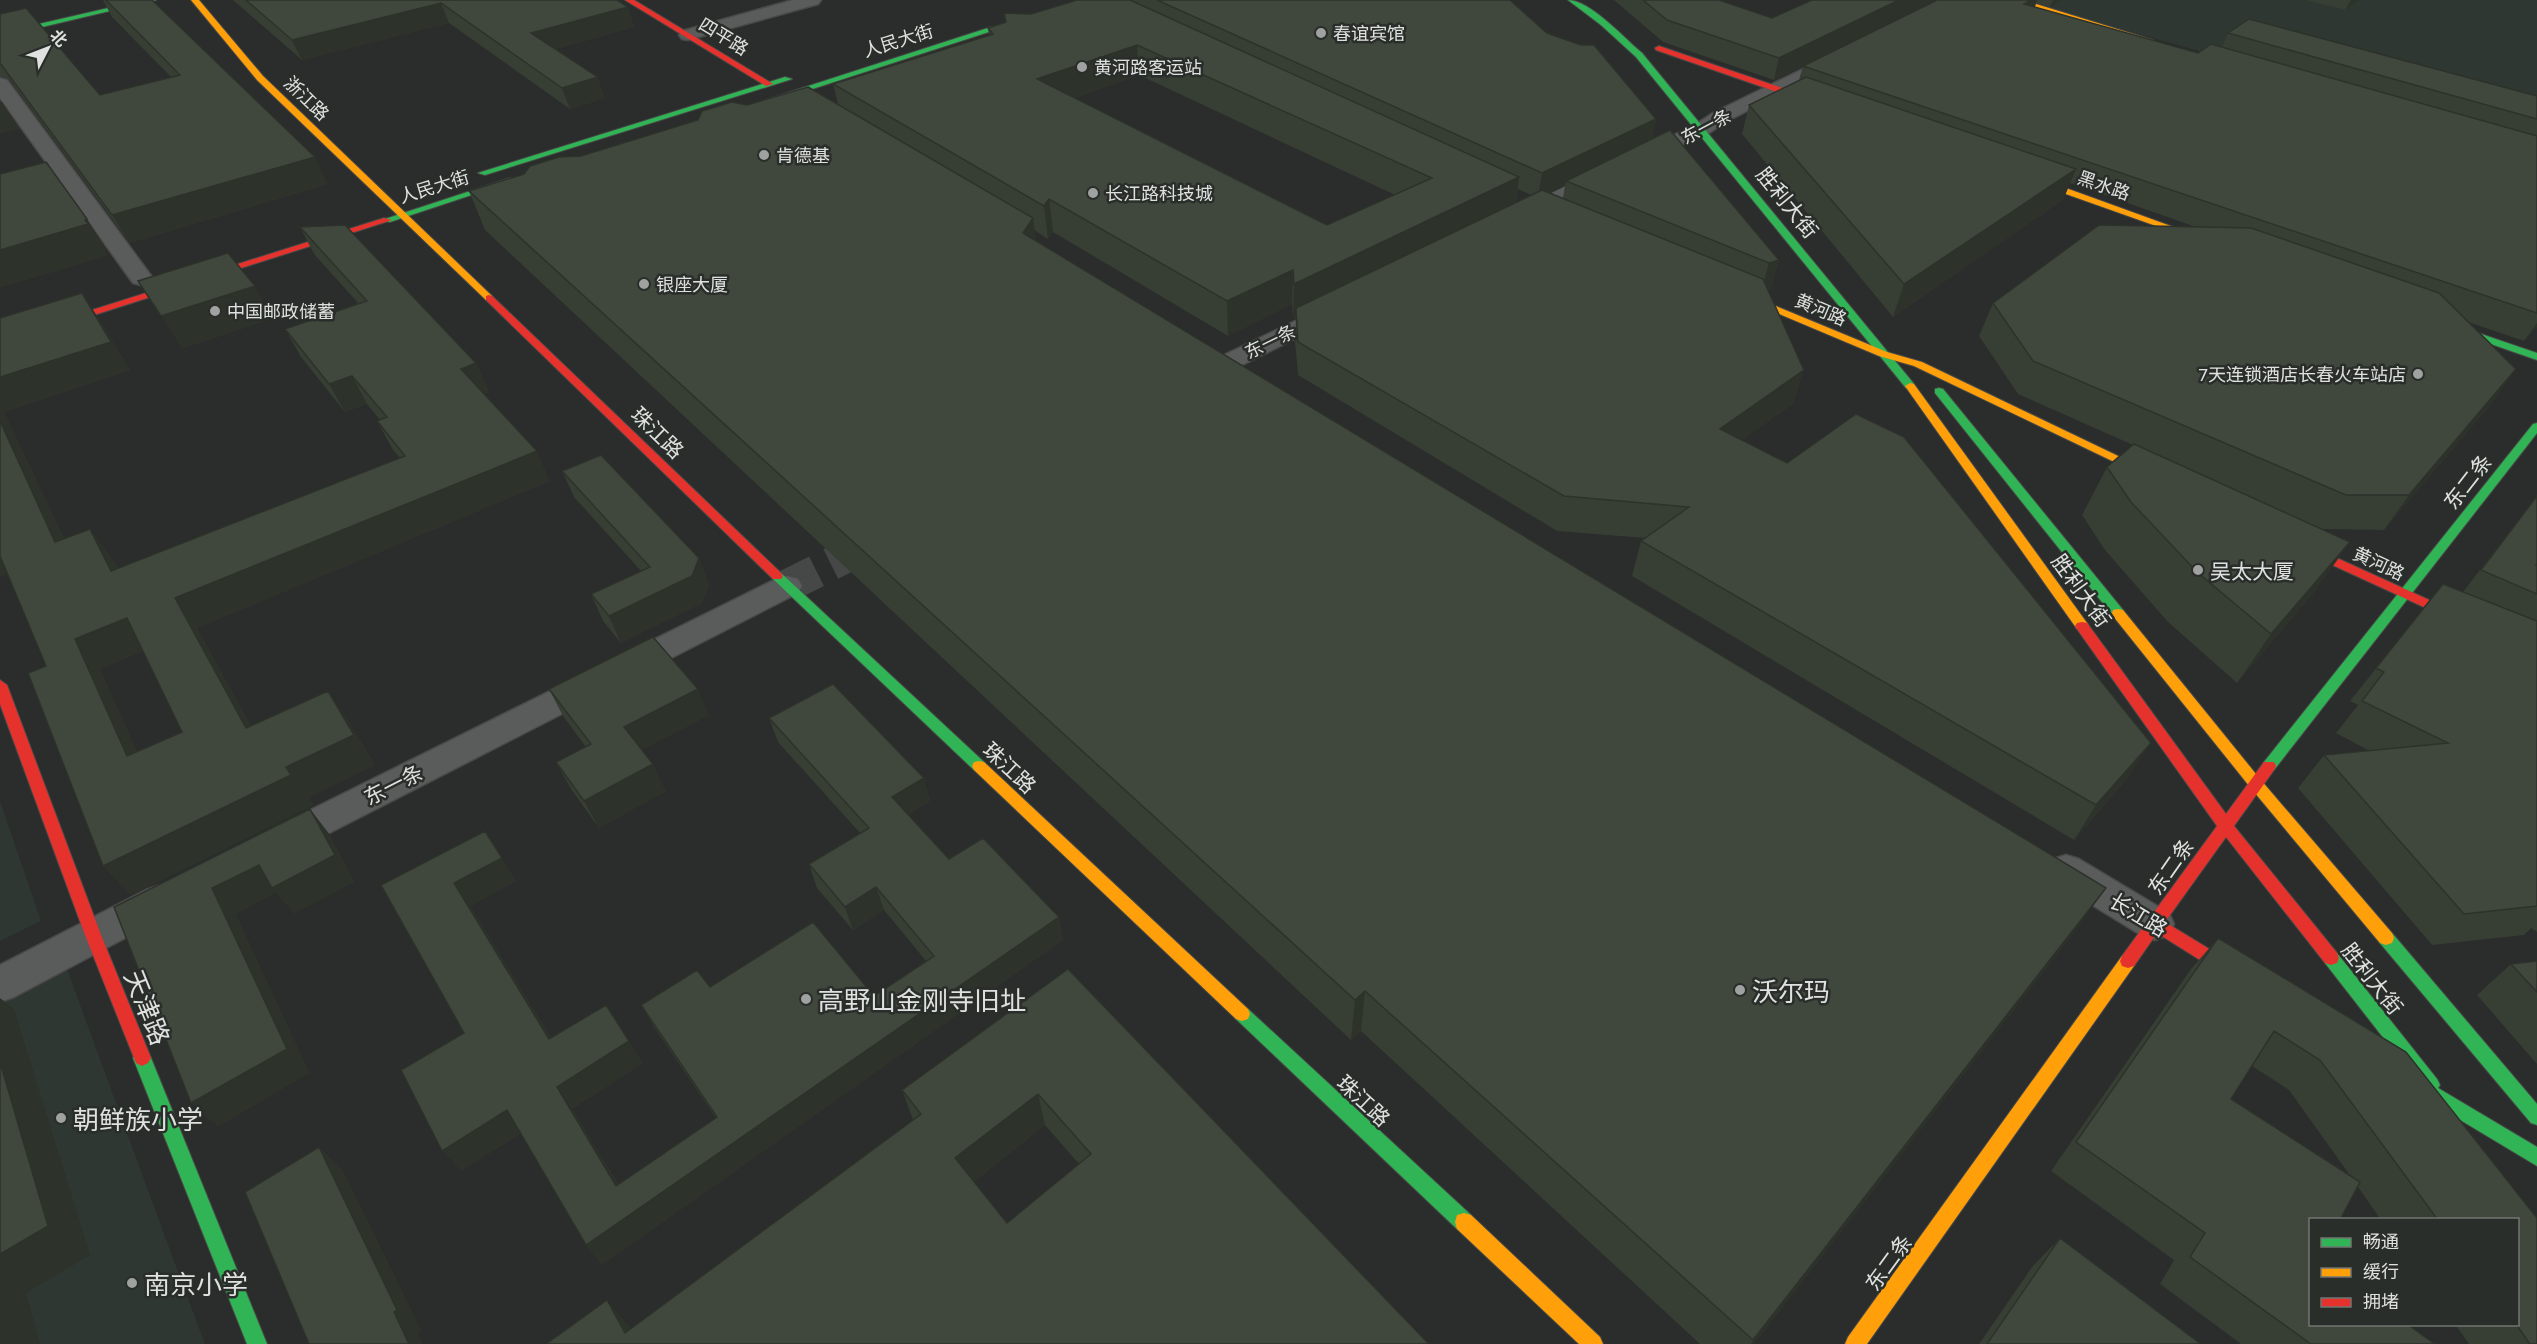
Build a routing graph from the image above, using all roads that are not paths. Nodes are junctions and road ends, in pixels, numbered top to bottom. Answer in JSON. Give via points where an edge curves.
{"nodes":[{"id":1,"x":152,"y":0,"type":"edge"},
{"id":2,"x":195,"y":0,"type":"edge"},
{"id":3,"x":629,"y":0,"type":"edge"},
{"id":4,"x":812,"y":0,"type":"edge"},
{"id":5,"x":1042,"y":0,"type":"edge"},
{"id":6,"x":1572,"y":0,"type":"edge"},
{"id":7,"x":2000,"y":0,"type":"edge"},
{"id":8,"x":2016,"y":0,"type":"edge"},
{"id":9,"x":1092,"y":2,"type":"edge"},
{"id":10,"x":0,"y":35,"type":"edge"},
{"id":11,"x":688,"y":35,"type":"junction"},
{"id":12,"x":917,"y":39,"type":"dead end"},
{"id":13,"x":1860,"y":46,"type":"edge"},
{"id":14,"x":1674,"y":65,"type":"dead end"},
{"id":15,"x":0,"y":84,"type":"edge"},
{"id":16,"x":787,"y":84,"type":"junction"},
{"id":17,"x":1779,"y":89,"type":"junction"},
{"id":18,"x":753,"y":105,"type":"edge"},
{"id":19,"x":1836,"y":109,"type":"edge"},
{"id":20,"x":817,"y":112,"type":"edge"},
{"id":21,"x":1716,"y":121,"type":"junction"},
{"id":22,"x":2005,"y":169,"type":"edge"},
{"id":23,"x":528,"y":176,"type":"edge"},
{"id":24,"x":468,"y":177,"type":"dead end"},
{"id":25,"x":1530,"y":206,"type":"junction"},
{"id":26,"x":403,"y":215,"type":"junction"},
{"id":27,"x":1557,"y":218,"type":"edge"},
{"id":28,"x":1504,"y":224,"type":"edge"},
{"id":29,"x":2228,"y":248,"type":"edge"},
{"id":30,"x":141,"y":278,"type":"edge"},
{"id":31,"x":1720,"y":286,"type":"edge"},
{"id":32,"x":1359,"y":297,"type":"edge"},
{"id":33,"x":2427,"y":318,"type":"edge"},
{"id":34,"x":0,"y":342,"type":"edge"},
{"id":35,"x":1903,"y":346,"type":"dead end"},
{"id":36,"x":1883,"y":354,"type":"junction"},
{"id":37,"x":2537,"y":357,"type":"edge"},
{"id":38,"x":1918,"y":364,"type":"junction"},
{"id":39,"x":1261,"y":379,"type":"edge"},
{"id":40,"x":2537,"y":426,"type":"edge"},
{"id":41,"x":2167,"y":482,"type":"edge"},
{"id":42,"x":2286,"y":539,"type":"edge"},
{"id":43,"x":788,"y":586,"type":"junction"},
{"id":44,"x":2405,"y":595,"type":"junction"},
{"id":45,"x":2537,"y":654,"type":"edge"},
{"id":46,"x":0,"y":686,"type":"edge"},
{"id":47,"x":2255,"y":783,"type":"junction"},
{"id":48,"x":2225,"y":825,"type":"junction"},
{"id":49,"x":254,"y":854,"type":"edge"},
{"id":50,"x":2043,"y":856,"type":"edge"},
{"id":51,"x":189,"y":886,"type":"edge"},
{"id":52,"x":2155,"y":924,"type":"junction"},
{"id":53,"x":93,"y":935,"type":"junction"},
{"id":54,"x":0,"y":985,"type":"edge"},
{"id":55,"x":2254,"y":985,"type":"edge"},
{"id":56,"x":2393,"y":1070,"type":"edge"},
{"id":57,"x":2442,"y":1100,"type":"junction"},
{"id":58,"x":2537,"y":1116,"type":"edge"},
{"id":59,"x":2463,"y":1127,"type":"edge"},
{"id":60,"x":2537,"y":1157,"type":"edge"},
{"id":61,"x":257,"y":1344,"type":"edge"},
{"id":62,"x":1593,"y":1344,"type":"edge"},
{"id":63,"x":1855,"y":1344,"type":"edge"}],
"edges":[{"from":1,"to":10,"type":"main road"},
{"from":2,"to":26,"type":"main road","name":"浙江路","via":[[260,78]]},
{"from":3,"to":11,"type":"main road","name":"四平路"},
{"from":4,"to":11,"type":"street"},
{"from":5,"to":12,"type":"main road","name":"人民大街"},
{"from":6,"to":21,"type":"main road","name":"胜利大街"},
{"from":7,"to":8,"type":"main road","via":[[2159,44]]},
{"from":9,"to":16,"type":"main road","name":"人民大街"},
{"from":11,"to":16,"type":"main road","name":"四平路"},
{"from":13,"to":17,"type":"street","name":"东一条"},
{"from":14,"to":17,"type":"main road","via":[[1654,45]]},
{"from":15,"to":30,"type":"street"},
{"from":16,"to":18,"type":"main road","name":"人民大街"},
{"from":16,"to":20,"type":"street"},
{"from":16,"to":24,"type":"main road","name":"人民大街"},
{"from":17,"to":19,"type":"main road"},
{"from":17,"to":21,"type":"street","name":"东一条"},
{"from":21,"to":25,"type":"street","name":"东一条"},
{"from":21,"to":36,"type":"main road","name":"胜利大街"},
{"from":22,"to":29,"type":"main road","name":"黑水路"},
{"from":23,"to":26,"type":"main road","name":"人民大街"},
{"from":25,"to":27,"type":"main road"},
{"from":25,"to":28,"type":"street","name":"东一条"},
{"from":26,"to":34,"type":"main road","name":"人民大街"},
{"from":26,"to":43,"type":"main road","name":"珠江路"},
{"from":31,"to":36,"type":"main road","name":"黄河路"},
{"from":32,"to":39,"type":"street","name":"东一条","via":[[1221,355]]},
{"from":33,"to":37,"type":"main road"},
{"from":35,"to":38,"type":"main road","name":"胜利大街"},
{"from":36,"to":38,"type":"main road","name":"黄河路"},
{"from":36,"to":48,"type":"main road","name":"胜利大街"},
{"from":38,"to":41,"type":"main road","name":"黄河路"},
{"from":38,"to":47,"type":"main road","name":"胜利大街"},
{"from":40,"to":44,"type":"main road","name":"东二条"},
{"from":42,"to":44,"type":"main road","name":"黄河路"},
{"from":43,"to":49,"type":"street","name":"东一条"},
{"from":43,"to":62,"type":"main road","name":"珠江路"},
{"from":44,"to":45,"type":"main road","name":"黄河路"},
{"from":44,"to":47,"type":"main road","name":"东二条"},
{"from":46,"to":53,"type":"main road","name":"天津路"},
{"from":47,"to":48,"type":"main road","name":"东二条"},
{"from":47,"to":58,"type":"main road","name":"胜利大街"},
{"from":48,"to":52,"type":"main road","name":"东二条"},
{"from":48,"to":57,"type":"main road","name":"胜利大街"},
{"from":50,"to":52,"type":"street","name":"长江路"},
{"from":51,"to":53,"type":"street"},
{"from":52,"to":55,"type":"main road","name":"长江路"},
{"from":52,"to":63,"type":"main road","name":"东二条"},
{"from":53,"to":54,"type":"street"},
{"from":53,"to":61,"type":"main road","name":"天津路"},
{"from":56,"to":57,"type":"main road"},
{"from":57,"to":59,"type":"main road","name":"胜利大街"},
{"from":57,"to":60,"type":"main road"}]}
